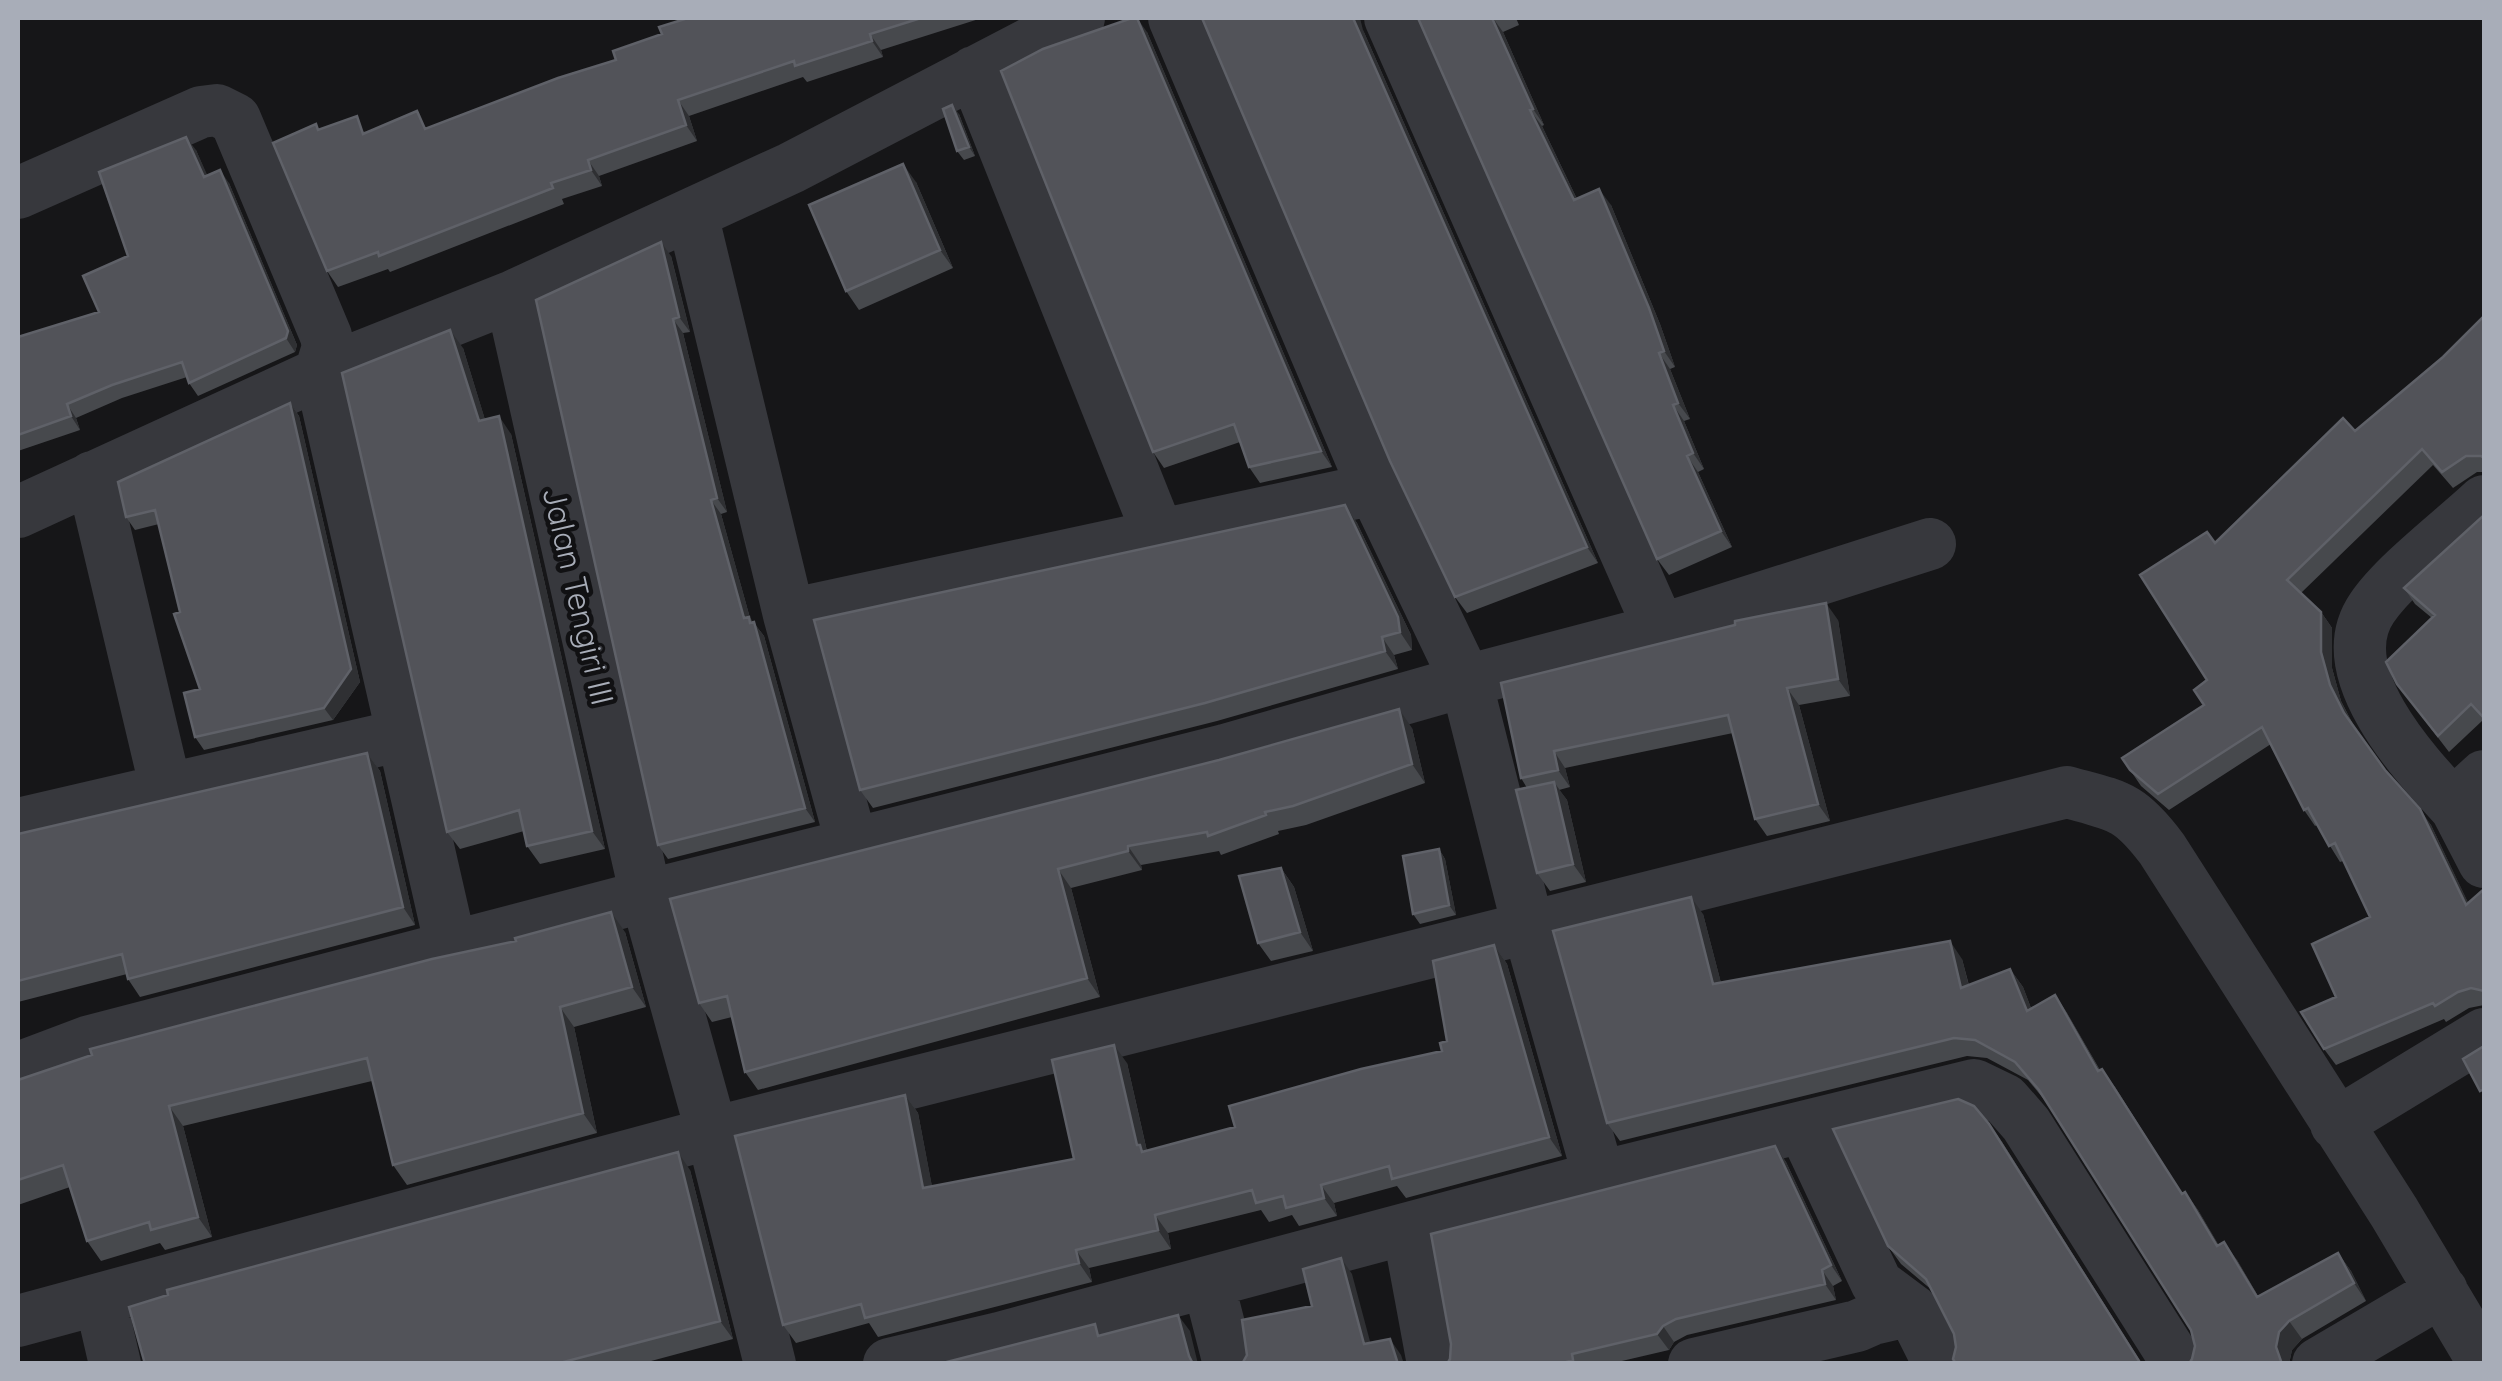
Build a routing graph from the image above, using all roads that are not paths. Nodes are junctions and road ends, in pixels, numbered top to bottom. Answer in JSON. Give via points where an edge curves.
{"nodes":[{"id":1,"x":1079,"y":18,"type":"edge"},
{"id":2,"x":1174,"y":18,"type":"edge"},
{"id":3,"x":1390,"y":18,"type":"edge"},
{"id":4,"x":974,"y":72,"type":"junction"},
{"id":5,"x":18,"y":193,"type":"edge"},
{"id":6,"x":692,"y":214,"type":"junction"},
{"id":7,"x":511,"y":297,"type":"junction"},
{"id":8,"x":320,"y":373,"type":"junction"},
{"id":9,"x":92,"y":478,"type":"junction"},
{"id":10,"x":1374,"y":489,"type":"junction"},
{"id":11,"x":2484,"y":501,"type":"edge"},
{"id":12,"x":18,"y":512,"type":"edge"},
{"id":13,"x":1159,"y":536,"type":"junction"},
{"id":14,"x":1930,"y":544,"type":"dead end"},
{"id":15,"x":790,"y":615,"type":"junction"},
{"id":16,"x":1660,"y":630,"type":"junction"},
{"id":17,"x":1466,"y":680,"type":"junction"},
{"id":18,"x":402,"y":735,"type":"junction"},
{"id":19,"x":166,"y":789,"type":"junction"},
{"id":20,"x":2470,"y":792,"type":"edge"},
{"id":21,"x":18,"y":824,"type":"edge"},
{"id":22,"x":852,"y":844,"type":"junction"},
{"id":23,"x":2484,"y":862,"type":"edge"},
{"id":24,"x":646,"y":896,"type":"junction"},
{"id":25,"x":1528,"y":930,"type":"junction"},
{"id":26,"x":451,"y":947,"type":"junction"},
{"id":27,"x":2484,"y":1034,"type":"edge"},
{"id":28,"x":18,"y":1068,"type":"edge"},
{"id":29,"x":2336,"y":1124,"type":"junction"},
{"id":30,"x":1802,"y":1127,"type":"junction"},
{"id":31,"x":712,"y":1134,"type":"junction"},
{"id":32,"x":1599,"y":1177,"type":"junction"},
{"id":33,"x":1408,"y":1228,"type":"junction"},
{"id":34,"x":1208,"y":1282,"type":"junction"},
{"id":35,"x":2442,"y":1290,"type":"junction"},
{"id":36,"x":100,"y":1299,"type":"junction"},
{"id":37,"x":1912,"y":1310,"type":"junction"},
{"id":38,"x":20,"y":1314,"type":"edge"},
{"id":39,"x":1001,"y":1351,"type":"edge"},
{"id":40,"x":2484,"y":1363,"type":"edge"},
{"id":41,"x":115,"y":1364,"type":"edge"},
{"id":42,"x":770,"y":1364,"type":"edge"},
{"id":43,"x":889,"y":1364,"type":"edge"},
{"id":44,"x":1228,"y":1364,"type":"edge"},
{"id":45,"x":1433,"y":1364,"type":"edge"},
{"id":46,"x":1694,"y":1364,"type":"edge"},
{"id":47,"x":1939,"y":1364,"type":"edge"},
{"id":48,"x":2178,"y":1364,"type":"edge"},
{"id":49,"x":2318,"y":1364,"type":"edge"}],
"edges":[{"from":1,"to":4,"type":"street"},
{"from":2,"to":10,"type":"street"},
{"from":3,"to":16,"type":"street"},
{"from":4,"to":6,"type":"street"},
{"from":4,"to":13,"type":"street"},
{"from":5,"to":8,"type":"street","via":[[202,112],[217,110],[235,119],[323,327],[328,346]]},
{"from":6,"to":7,"type":"street"},
{"from":6,"to":15,"type":"street"},
{"from":7,"to":8,"type":"street"},
{"from":7,"to":24,"type":"street","name":"Jalan Tengiri III"},
{"from":8,"to":9,"type":"street"},
{"from":8,"to":18,"type":"street"},
{"from":9,"to":12,"type":"street"},
{"from":9,"to":19,"type":"street"},
{"from":10,"to":13,"type":"street"},
{"from":10,"to":17,"type":"street"},
{"from":11,"to":20,"type":"street","via":[[2370,610],[2359,656],[2373,702],[2422,771]]},
{"from":13,"to":15,"type":"street"},
{"from":14,"to":16,"type":"street"},
{"from":15,"to":22,"type":"street"},
{"from":16,"to":17,"type":"street"},
{"from":17,"to":22,"type":"street","via":[[1226,750]]},
{"from":17,"to":25,"type":"street"},
{"from":18,"to":19,"type":"street"},
{"from":18,"to":26,"type":"street"},
{"from":19,"to":21,"type":"street"},
{"from":20,"to":23,"type":"street"},
{"from":22,"to":24,"type":"street"},
{"from":24,"to":26,"type":"street"},
{"from":24,"to":31,"type":"street","name":"Jalan Tengiri III"},
{"from":25,"to":29,"type":"street","via":[[2067,792],[2125,808],[2141,820]]},
{"from":25,"to":31,"type":"street"},
{"from":25,"to":32,"type":"street"},
{"from":26,"to":28,"type":"street","via":[[87,1042]]},
{"from":27,"to":29,"type":"street"},
{"from":29,"to":35,"type":"street"},
{"from":30,"to":32,"type":"street"},
{"from":30,"to":37,"type":"street","via":[[1877,1284]]},
{"from":30,"to":48,"type":"street","via":[[1974,1085],[1990,1090],[2026,1124]]},
{"from":31,"to":36,"type":"street"},
{"from":31,"to":42,"type":"street","name":"Jalan Tengiri III"},
{"from":32,"to":33,"type":"street"},
{"from":33,"to":34,"type":"street"},
{"from":33,"to":45,"type":"street"},
{"from":34,"to":39,"type":"street"},
{"from":34,"to":44,"type":"street"},
{"from":35,"to":40,"type":"street"},
{"from":35,"to":49,"type":"street"},
{"from":36,"to":38,"type":"street"},
{"from":36,"to":41,"type":"street"},
{"from":37,"to":46,"type":"street"},
{"from":37,"to":47,"type":"street"},
{"from":39,"to":43,"type":"street"}]}
